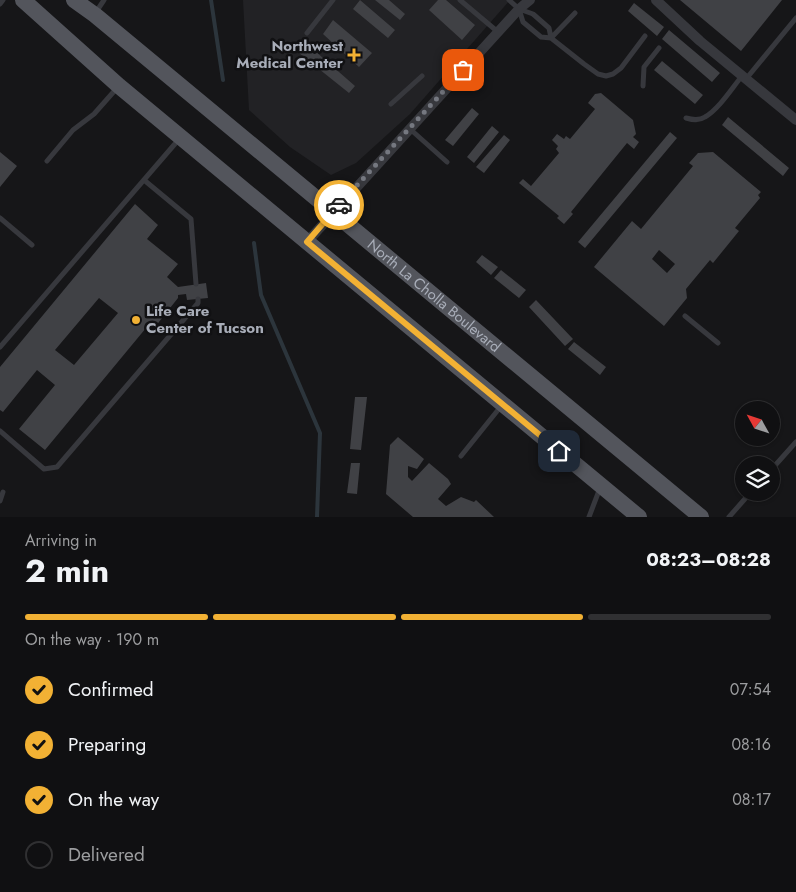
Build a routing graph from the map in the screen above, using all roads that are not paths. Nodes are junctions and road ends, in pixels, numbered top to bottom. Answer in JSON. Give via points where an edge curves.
{"nodes":[{"id":1,"x":3,"y":0,"type":"edge"},
{"id":2,"x":23,"y":0,"type":"edge"},
{"id":3,"x":74,"y":0,"type":"edge"},
{"id":4,"x":104,"y":0,"type":"edge"},
{"id":5,"x":333,"y":0,"type":"edge"},
{"id":6,"x":460,"y":0,"type":"edge"},
{"id":7,"x":509,"y":0,"type":"edge"},
{"id":8,"x":530,"y":0,"type":"edge"},
{"id":9,"x":656,"y":0,"type":"edge"},
{"id":10,"x":0,"y":4,"type":"edge"},
{"id":11,"x":521,"y":4,"type":"edge"},
{"id":12,"x":575,"y":13,"type":"dead end"},
{"id":13,"x":95,"y":15,"type":"junction"},
{"id":14,"x":796,"y":18,"type":"edge"},
{"id":15,"x":307,"y":33,"type":"dead end"},
{"id":16,"x":498,"y":33,"type":"junction"},
{"id":17,"x":645,"y":36,"type":"dead end"},
{"id":18,"x":550,"y":38,"type":"junction"},
{"id":19,"x":659,"y":48,"type":"dead end"},
{"id":20,"x":422,"y":76,"type":"dead end"},
{"id":21,"x":744,"y":77,"type":"junction"},
{"id":22,"x":118,"y":86,"type":"junction"},
{"id":23,"x":644,"y":86,"type":"dead end"},
{"id":24,"x":392,"y":104,"type":"dead end"},
{"id":25,"x":686,"y":118,"type":"dead end"},
{"id":26,"x":796,"y":120,"type":"edge"},
{"id":27,"x":410,"y":129,"type":"junction"},
{"id":28,"x":180,"y":138,"type":"junction"},
{"id":29,"x":47,"y":161,"type":"dead end"},
{"id":30,"x":447,"y":162,"type":"dead end"},
{"id":31,"x":144,"y":180,"type":"junction"},
{"id":32,"x":332,"y":212,"type":"junction"},
{"id":33,"x":0,"y":218,"type":"edge"},
{"id":34,"x":307,"y":242,"type":"junction"},
{"id":35,"x":32,"y":245,"type":"dead end"},
{"id":36,"x":196,"y":284,"type":"dead end"},
{"id":37,"x":198,"y":299,"type":"dead end"},
{"id":38,"x":685,"y":316,"type":"dead end"},
{"id":39,"x":718,"y":343,"type":"dead end"},
{"id":40,"x":0,"y":347,"type":"edge"},
{"id":41,"x":502,"y":405,"type":"junction"},
{"id":42,"x":0,"y":432,"type":"edge"},
{"id":43,"x":796,"y":442,"type":"edge"},
{"id":44,"x":461,"y":456,"type":"dead end"},
{"id":45,"x":780,"y":460,"type":"edge"},
{"id":46,"x":601,"y":486,"type":"junction"},
{"id":47,"x":3,"y":492,"type":"dead end"},
{"id":48,"x":0,"y":501,"type":"edge"},
{"id":49,"x":743,"y":501,"type":"edge"},
{"id":50,"x":589,"y":517,"type":"edge"},
{"id":51,"x":639,"y":517,"type":"edge"},
{"id":52,"x":701,"y":517,"type":"edge"},
{"id":53,"x":729,"y":517,"type":"edge"}],
"edges":[{"from":1,"to":10,"type":"lane"},
{"from":2,"to":22,"type":"main road"},
{"from":3,"to":13,"type":"main road","name":"North La Cholla Boulevard"},
{"from":4,"to":13,"type":"lane"},
{"from":5,"to":15,"type":"lane"},
{"from":6,"to":16,"type":"lane"},
{"from":7,"to":11,"type":"lane"},
{"from":8,"to":11,"type":"street"},
{"from":9,"to":21,"type":"street"},
{"from":11,"to":16,"type":"street"},
{"from":11,"to":18,"type":"lane","via":[[549,28]]},
{"from":11,"to":18,"type":"lane","via":[[523,22],[541,38]]},
{"from":12,"to":18,"type":"lane"},
{"from":13,"to":32,"type":"main road","name":"North La Cholla Boulevard"},
{"from":14,"to":21,"type":"lane"},
{"from":16,"to":27,"type":"street"},
{"from":17,"to":18,"type":"lane","via":[[621,68],[606,76],[598,74]]},
{"from":19,"to":23,"type":"lane","via":[[644,67]]},
{"from":20,"to":24,"type":"lane"},
{"from":21,"to":25,"type":"lane","via":[[704,118],[695,121]]},
{"from":21,"to":26,"type":"street"},
{"from":22,"to":28,"type":"main road"},
{"from":22,"to":29,"type":"lane"},
{"from":27,"to":30,"type":"lane"},
{"from":27,"to":32,"type":"street"},
{"from":28,"to":31,"type":"lane"},
{"from":28,"to":34,"type":"main road"},
{"from":31,"to":36,"type":"lane","via":[[191,219]]},
{"from":31,"to":40,"type":"lane"},
{"from":32,"to":34,"type":"street"},
{"from":32,"to":52,"type":"main road","name":"North La Cholla Boulevard"},
{"from":33,"to":35,"type":"lane"},
{"from":34,"to":41,"type":"main road"},
{"from":37,"to":42,"type":"lane","via":[[198,303],[57,467],[44,470]]},
{"from":38,"to":39,"type":"lane"},
{"from":41,"to":44,"type":"lane"},
{"from":41,"to":46,"type":"main road"},
{"from":43,"to":45,"type":"lane"},
{"from":46,"to":50,"type":"lane"},
{"from":46,"to":51,"type":"main road"},
{"from":47,"to":48,"type":"lane"},
{"from":49,"to":53,"type":"lane"}]}
